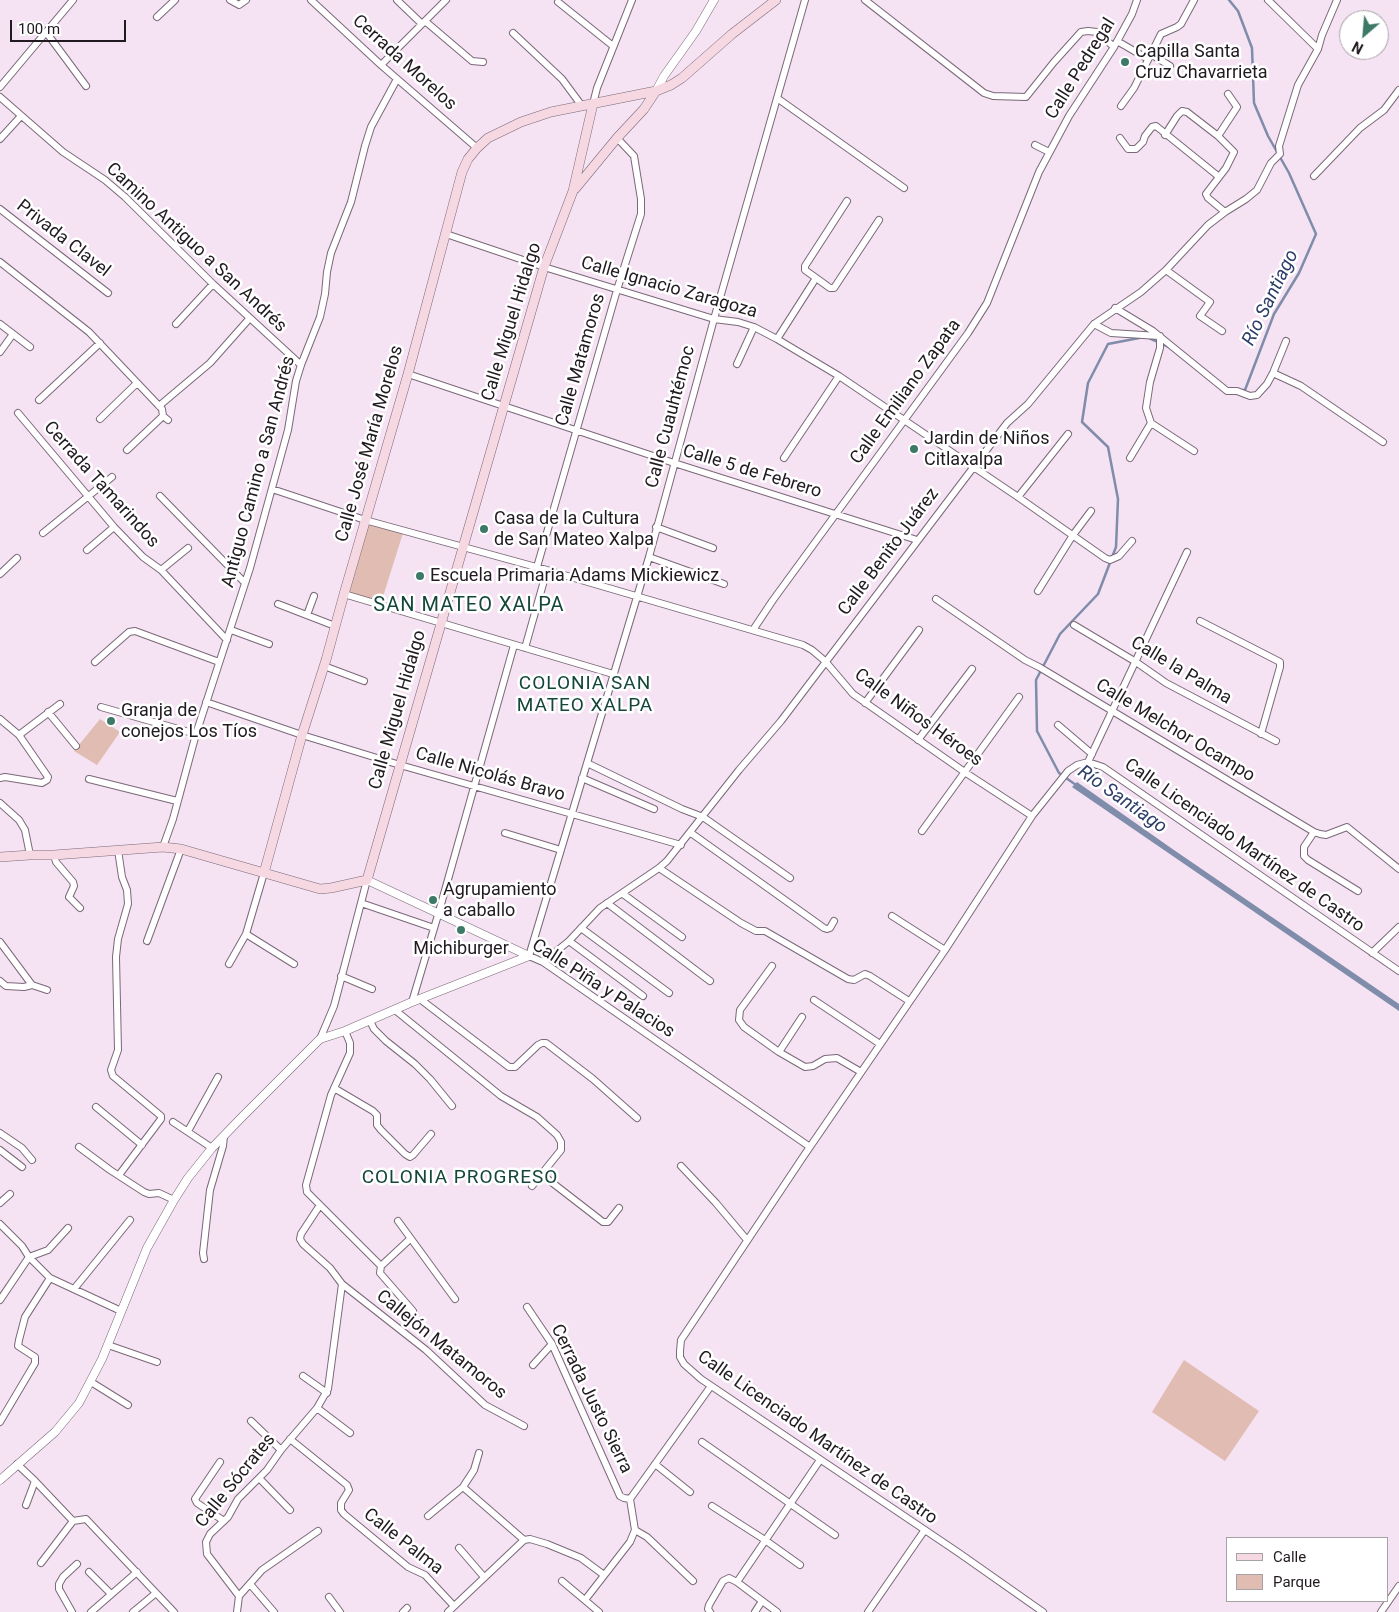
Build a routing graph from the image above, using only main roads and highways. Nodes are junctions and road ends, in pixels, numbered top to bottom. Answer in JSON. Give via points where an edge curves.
{"nodes":[{"id":1,"x":776,"y":0,"type":"edge"},
{"id":2,"x":656,"y":90,"type":"junction"},
{"id":3,"x":593,"y":104,"type":"junction"},
{"id":4,"x":573,"y":191,"type":"junction"},
{"id":5,"x":0,"y":857,"type":"edge"},
{"id":6,"x":264,"y":873,"type":"junction"}],
"edges":[{"from":1,"to":2,"type":"main road","name":"Calle José María Morelos","via":[[682,78]]},
{"from":2,"to":3,"type":"main road","name":"Calle José María Morelos"},
{"from":2,"to":4,"type":"main road","name":"Calle Miguel Hidalgo","via":[[644,109]]},
{"from":3,"to":4,"type":"main road","name":"Calle Miguel Hidalgo"},
{"from":3,"to":6,"type":"main road","name":"Calle José María Morelos","via":[[550,112],[494,135],[477,148],[462,172],[408,374]]},
{"from":4,"to":6,"type":"main road","name":"Calle Miguel Hidalgo","via":[[544,268],[367,880],[320,889]]},
{"from":5,"to":6,"type":"main road","via":[[163,847],[181,849]]}]}
